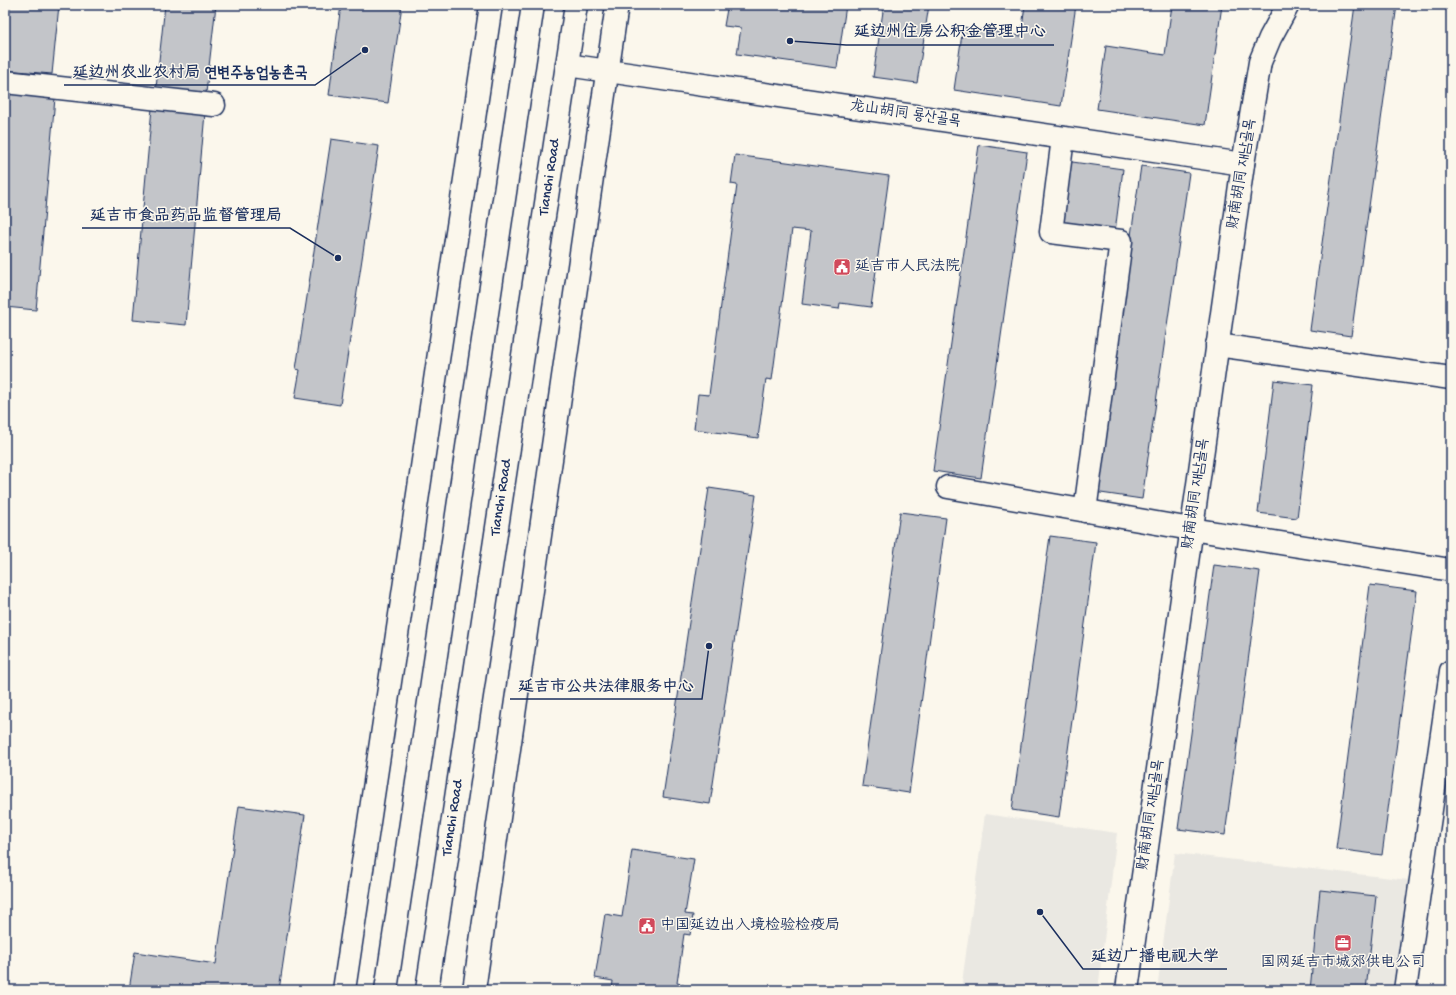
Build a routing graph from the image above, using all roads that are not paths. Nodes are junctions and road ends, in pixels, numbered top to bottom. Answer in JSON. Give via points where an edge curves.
{"nodes":[{"id":1,"x":491,"y":5,"type":"edge"},
{"id":2,"x":533,"y":5,"type":"edge"},
{"id":3,"x":576,"y":5,"type":"edge"},
{"id":4,"x":617,"y":5,"type":"edge"},
{"id":5,"x":1288,"y":5,"type":"edge"},
{"id":6,"x":567,"y":65,"type":"junction"},
{"id":7,"x":608,"y":71,"type":"junction"},
{"id":8,"x":5,"y":82,"type":"edge"},
{"id":9,"x":214,"y":105,"type":"dead end"},
{"id":10,"x":1063,"y":138,"type":"junction"},
{"id":11,"x":1243,"y":164,"type":"junction"},
{"id":12,"x":1217,"y":345,"type":"junction"},
{"id":13,"x":1451,"y":378,"type":"edge"},
{"id":14,"x":948,"y":487,"type":"dead end"},
{"id":15,"x":1085,"y":511,"type":"junction"},
{"id":16,"x":1191,"y":529,"type":"junction"},
{"id":17,"x":1451,"y":570,"type":"edge"},
{"id":18,"x":1451,"y":671,"type":"edge"},
{"id":19,"x":344,"y":990,"type":"edge"},
{"id":20,"x":386,"y":990,"type":"edge"},
{"id":21,"x":427,"y":990,"type":"edge"},
{"id":22,"x":474,"y":990,"type":"edge"},
{"id":23,"x":1127,"y":990,"type":"edge"},
{"id":24,"x":1405,"y":990,"type":"edge"}],
"edges":[{"from":1,"to":19,"type":"street"},
{"from":2,"to":20,"type":"street"},
{"from":3,"to":6,"type":"street","name":"Tianchi Road"},
{"from":4,"to":7,"type":"street"},
{"from":5,"to":11,"type":"street","name":"财南胡同 재남골목","via":[[1260,62]]},
{"from":6,"to":7,"type":"street","name":"龙山胡同 룡산골목"},
{"from":6,"to":21,"type":"street","name":"Tianchi Road"},
{"from":7,"to":10,"type":"street","name":"龙山胡同 룡산골목"},
{"from":7,"to":22,"type":"street"},
{"from":8,"to":9,"type":"street"},
{"from":10,"to":11,"type":"street","name":"龙山胡同 룡산골목"},
{"from":10,"to":15,"type":"street","via":[[1051,232],[1121,241]]},
{"from":11,"to":12,"type":"street","name":"财南胡同 재남골목"},
{"from":12,"to":13,"type":"street"},
{"from":12,"to":16,"type":"street","name":"财南胡同 재남골목"},
{"from":14,"to":15,"type":"street"},
{"from":15,"to":16,"type":"street"},
{"from":16,"to":17,"type":"street"},
{"from":16,"to":23,"type":"street","name":"财南胡同 재남골목"},
{"from":18,"to":24,"type":"street"}]}
